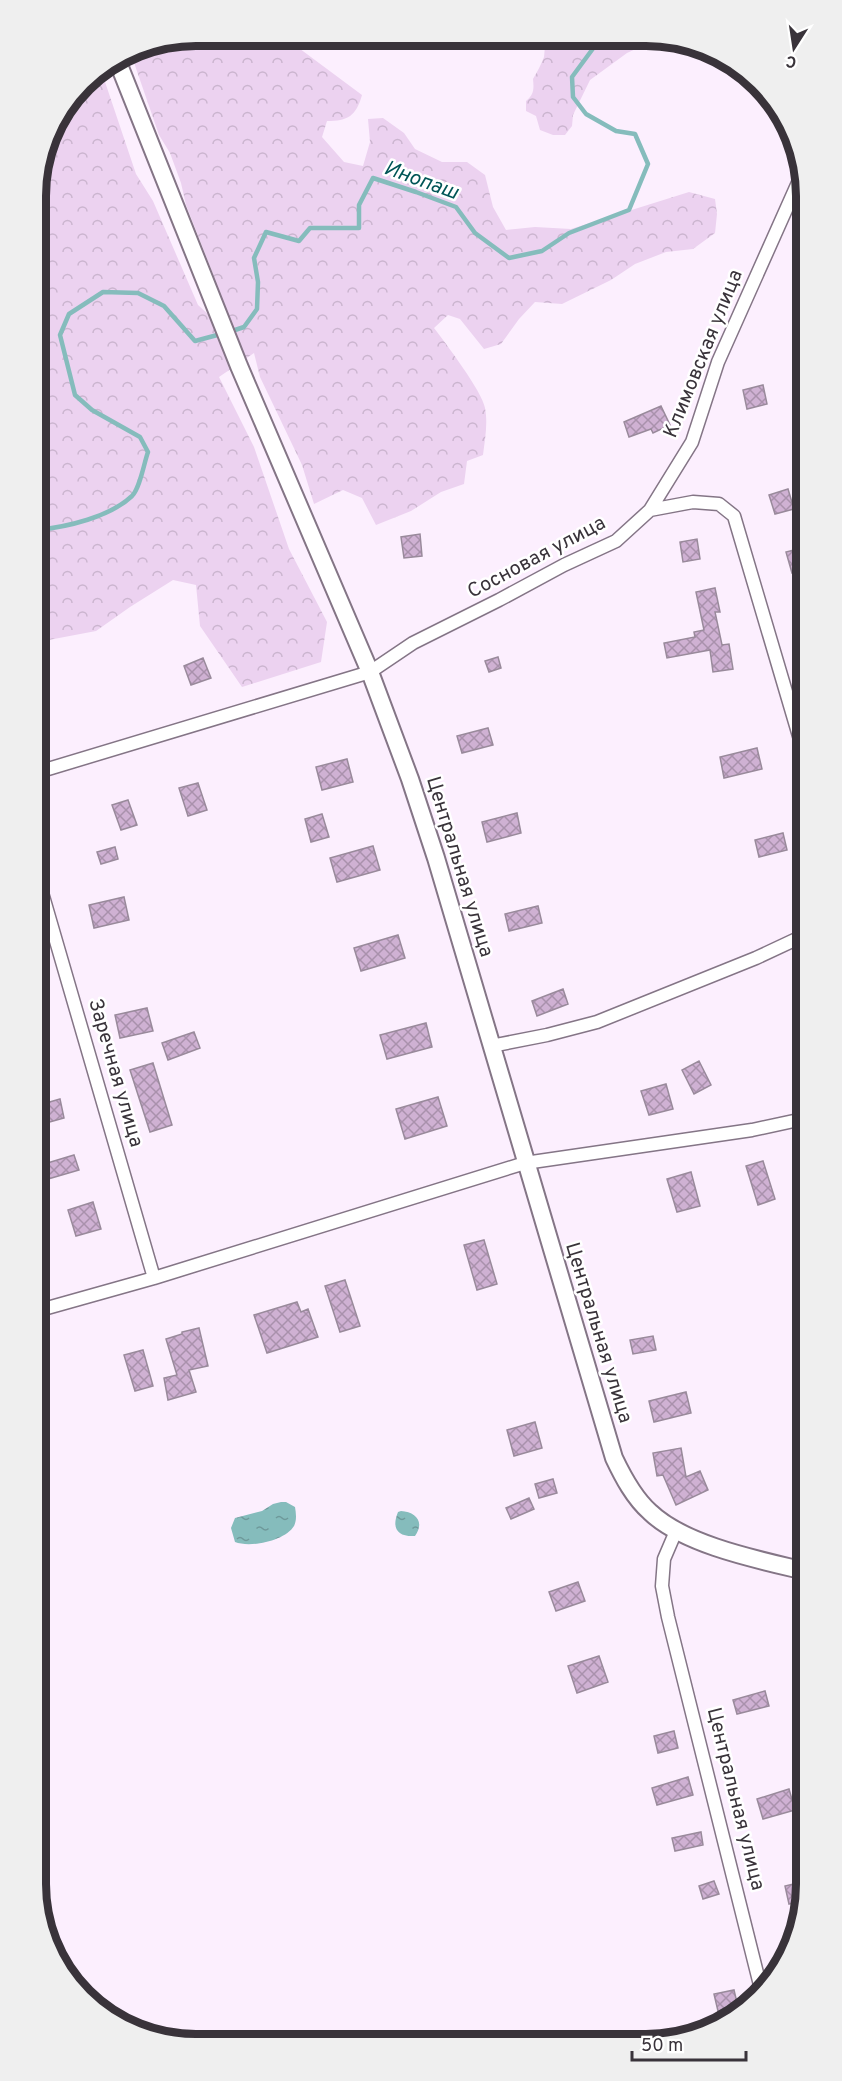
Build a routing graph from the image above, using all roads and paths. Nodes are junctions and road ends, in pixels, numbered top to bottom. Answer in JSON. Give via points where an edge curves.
{"nodes":[{"id":1,"x":120,"y":68,"type":"edge"},
{"id":2,"x":795,"y":189,"type":"edge"},
{"id":3,"x":650,"y":510,"type":"junction"},
{"id":4,"x":370,"y":672,"type":"junction"},
{"id":5,"x":796,"y":725,"type":"edge"},
{"id":6,"x":47,"y":769,"type":"edge"},
{"id":7,"x":47,"y":908,"type":"edge"},
{"id":8,"x":796,"y":939,"type":"edge"},
{"id":9,"x":491,"y":1046,"type":"junction"},
{"id":10,"x":795,"y":1121,"type":"edge"},
{"id":11,"x":525,"y":1163,"type":"junction"},
{"id":12,"x":154,"y":1278,"type":"junction"},
{"id":13,"x":46,"y":1308,"type":"edge"},
{"id":14,"x":676,"y":1531,"type":"junction"},
{"id":15,"x":795,"y":1568,"type":"edge"},
{"id":16,"x":759,"y":1982,"type":"edge"}],
"edges":[{"from":1,"to":4,"type":"street","name":"Центральная улица","via":[[239,366]]},
{"from":2,"to":3,"type":"street","name":"Климовская улица","via":[[718,362],[692,442]]},
{"from":3,"to":4,"type":"street","name":"Сосновая улица","via":[[616,541],[413,643]]},
{"from":3,"to":5,"type":"street","via":[[693,502],[719,504],[734,516]]},
{"from":4,"to":6,"type":"street","name":"Сосновая улица"},
{"from":4,"to":9,"type":"street","name":"Центральная улица","via":[[421,813]]},
{"from":7,"to":12,"type":"street","name":"Заречная улица"},
{"from":8,"to":9,"type":"street","via":[[597,1022]]},
{"from":9,"to":11,"type":"street","name":"Центральная улица"},
{"from":10,"to":11,"type":"street"},
{"from":11,"to":12,"type":"street"},
{"from":11,"to":14,"type":"street","name":"Центральная улица","via":[[614,1458],[649,1512]]},
{"from":12,"to":13,"type":"street"},
{"from":14,"to":15,"type":"street"},
{"from":14,"to":16,"type":"street","name":"Центральная улица","via":[[664,1559],[662,1586]]}]}
